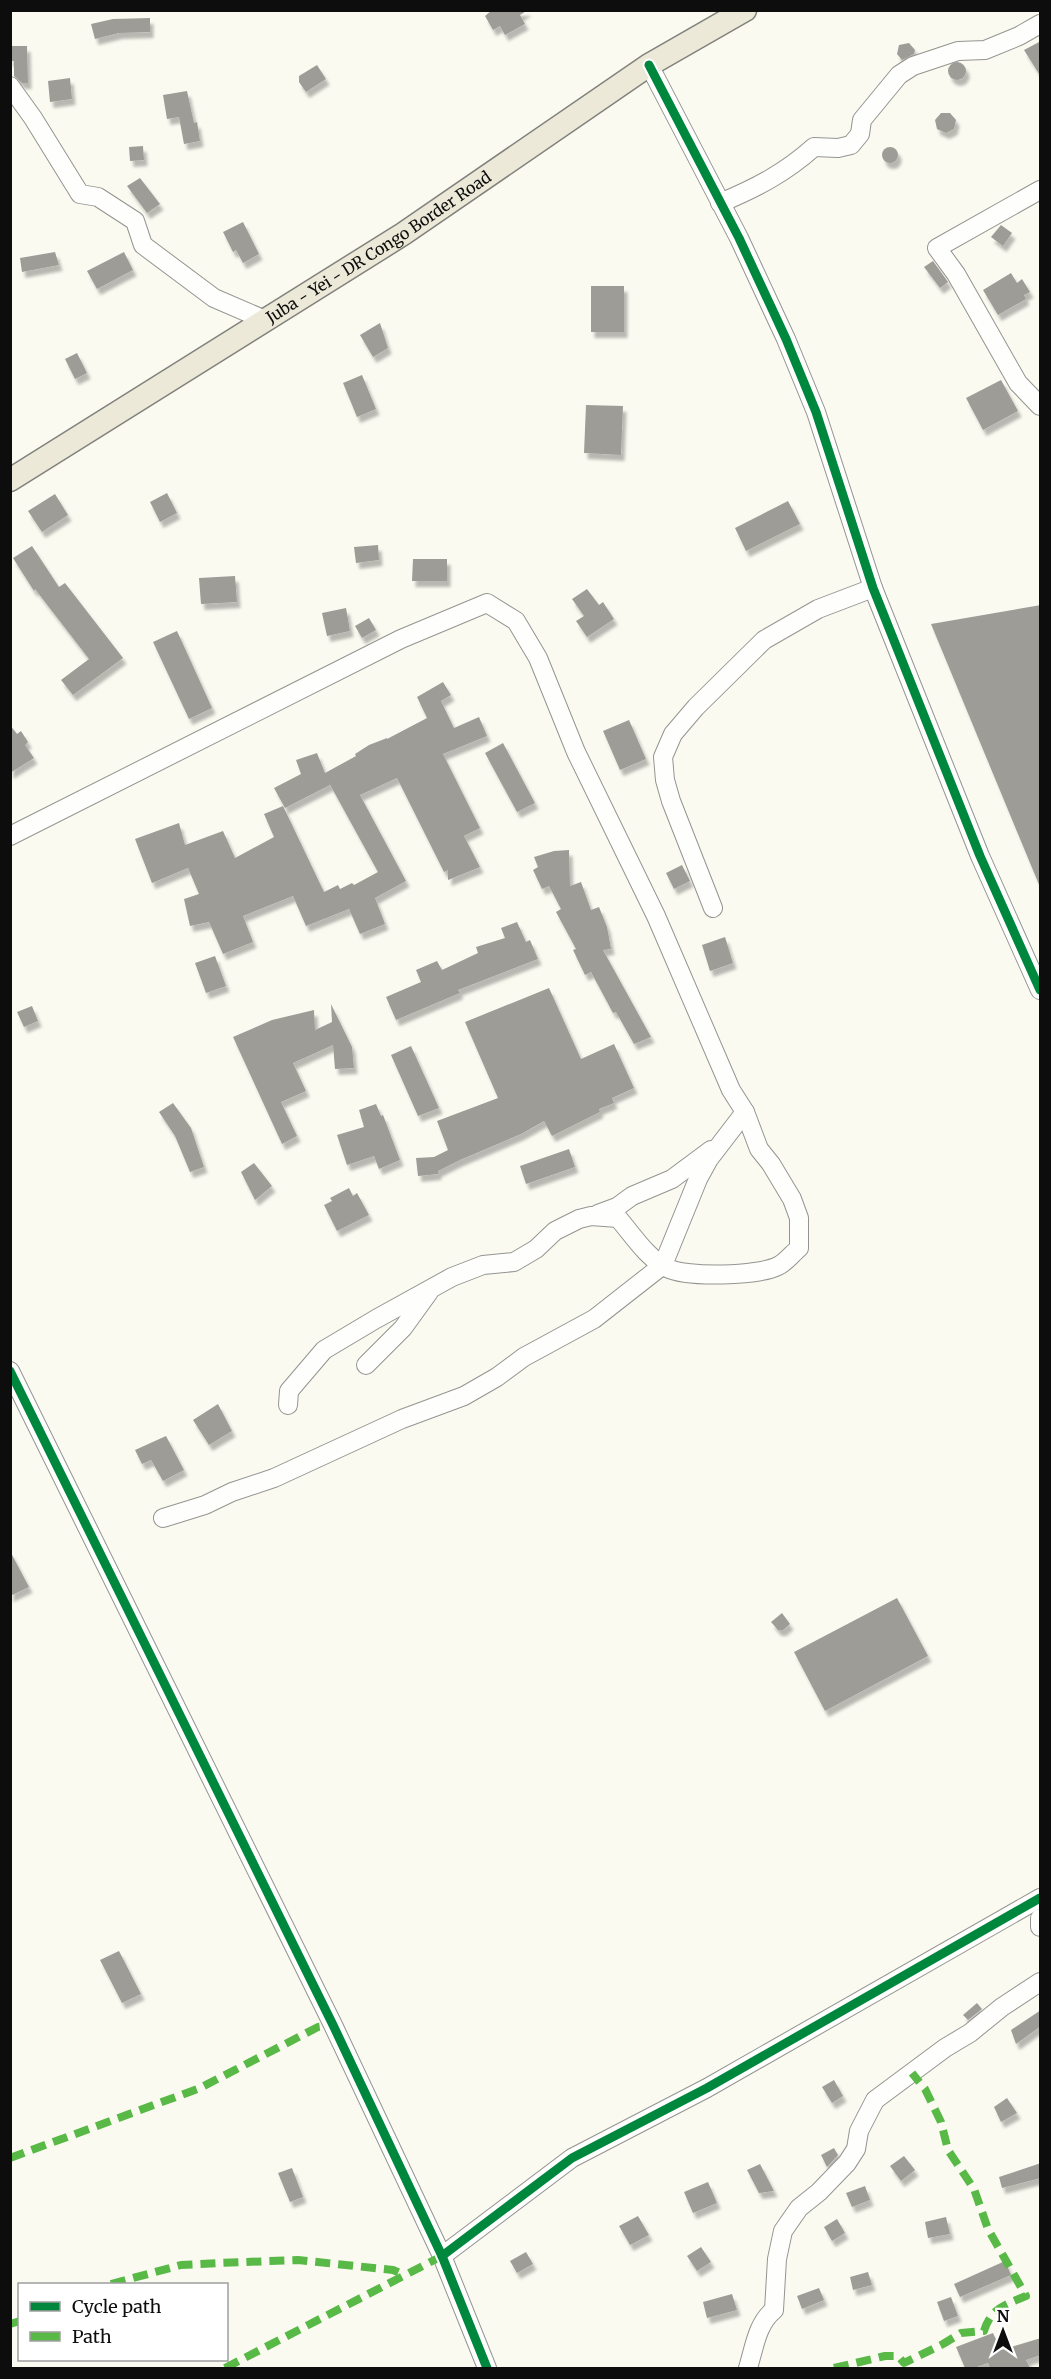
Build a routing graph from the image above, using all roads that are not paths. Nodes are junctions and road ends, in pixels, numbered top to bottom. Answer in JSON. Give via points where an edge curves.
{"nodes":[{"id":1,"x":745,"y":10,"type":"edge"},
{"id":2,"x":1041,"y":24,"type":"edge"},
{"id":3,"x":649,"y":65,"type":"junction"},
{"id":4,"x":10,"y":86,"type":"edge"},
{"id":5,"x":1041,"y":190,"type":"edge"},
{"id":6,"x":720,"y":203,"type":"junction"},
{"id":7,"x":265,"y":320,"type":"junction"},
{"id":8,"x":1041,"y":406,"type":"edge"},
{"id":9,"x":10,"y":480,"type":"edge"},
{"id":10,"x":873,"y":588,"type":"junction"},
{"id":11,"x":10,"y":836,"type":"edge"},
{"id":12,"x":713,"y":908,"type":"dead end"},
{"id":13,"x":1041,"y":990,"type":"edge"},
{"id":14,"x":745,"y":1112,"type":"junction"},
{"id":15,"x":720,"y":1143,"type":"junction"},
{"id":16,"x":591,"y":1216,"type":"junction"},
{"id":17,"x":663,"y":1264,"type":"junction"},
{"id":18,"x":432,"y":1288,"type":"junction"},
{"id":19,"x":366,"y":1365,"type":"dead end"},
{"id":20,"x":10,"y":1371,"type":"edge"},
{"id":21,"x":288,"y":1405,"type":"dead end"},
{"id":22,"x":164,"y":1518,"type":"dead end"},
{"id":23,"x":1041,"y":1898,"type":"edge"},
{"id":24,"x":1041,"y":1918,"type":"edge"},
{"id":25,"x":1041,"y":1927,"type":"edge"},
{"id":26,"x":1041,"y":1982,"type":"edge"},
{"id":27,"x":442,"y":2256,"type":"junction"},
{"id":28,"x":487,"y":2368,"type":"edge"},
{"id":29,"x":748,"y":2368,"type":"edge"}],
"edges":[{"from":1,"to":3,"type":"main road","name":"Juba - Yei - DR Congo Border Road"},
{"from":2,"to":6,"type":"street","via":[[985,50],[958,51],[913,66],[899,75],[862,120],[860,134],[851,145],[814,147],[756,188]]},
{"from":3,"to":6,"type":"street"},
{"from":3,"to":7,"type":"main road","name":"Juba - Yei - DR Congo Border Road","via":[[403,234]]},
{"from":4,"to":7,"type":"street","via":[[80,194],[98,197],[135,221],[143,245],[214,298]]},
{"from":5,"to":8,"type":"street","via":[[937,248],[1018,383]]},
{"from":6,"to":10,"type":"street","via":[[786,339],[816,412]]},
{"from":7,"to":9,"type":"main road","name":"Juba - Yei - DR Congo Border Road"},
{"from":10,"to":12,"type":"street","via":[[818,609],[764,640],[673,734],[663,757],[665,780]]},
{"from":10,"to":13,"type":"street","via":[[980,856]]},
{"from":11,"to":14,"type":"street","via":[[401,639],[487,603],[516,621],[538,658],[576,752],[656,916],[731,1090]]},
{"from":14,"to":15,"type":"street"},
{"from":14,"to":17,"type":"street","via":[[759,1149],[792,1199],[799,1218],[799,1248],[780,1266],[745,1274],[704,1274]]},
{"from":15,"to":16,"type":"street","via":[[672,1179]]},
{"from":15,"to":17,"type":"street","via":[[698,1179]]},
{"from":16,"to":17,"type":"street","via":[[618,1218],[649,1254]]},
{"from":16,"to":18,"type":"street","via":[[555,1231],[514,1263],[483,1264]]},
{"from":17,"to":22,"type":"street","via":[[594,1319],[464,1396],[402,1419],[274,1478]]},
{"from":18,"to":19,"type":"street","via":[[403,1328]]},
{"from":18,"to":21,"type":"street","via":[[324,1350],[289,1391]]},
{"from":20,"to":27,"type":"street","via":[[333,2025]]},
{"from":23,"to":27,"type":"street","via":[[707,2088],[572,2158]]},
{"from":24,"to":25,"type":"street"},
{"from":26,"to":29,"type":"street","via":[[875,2100],[847,2163],[799,2208],[783,2231],[774,2310],[767,2316]]},
{"from":27,"to":28,"type":"street"}]}
